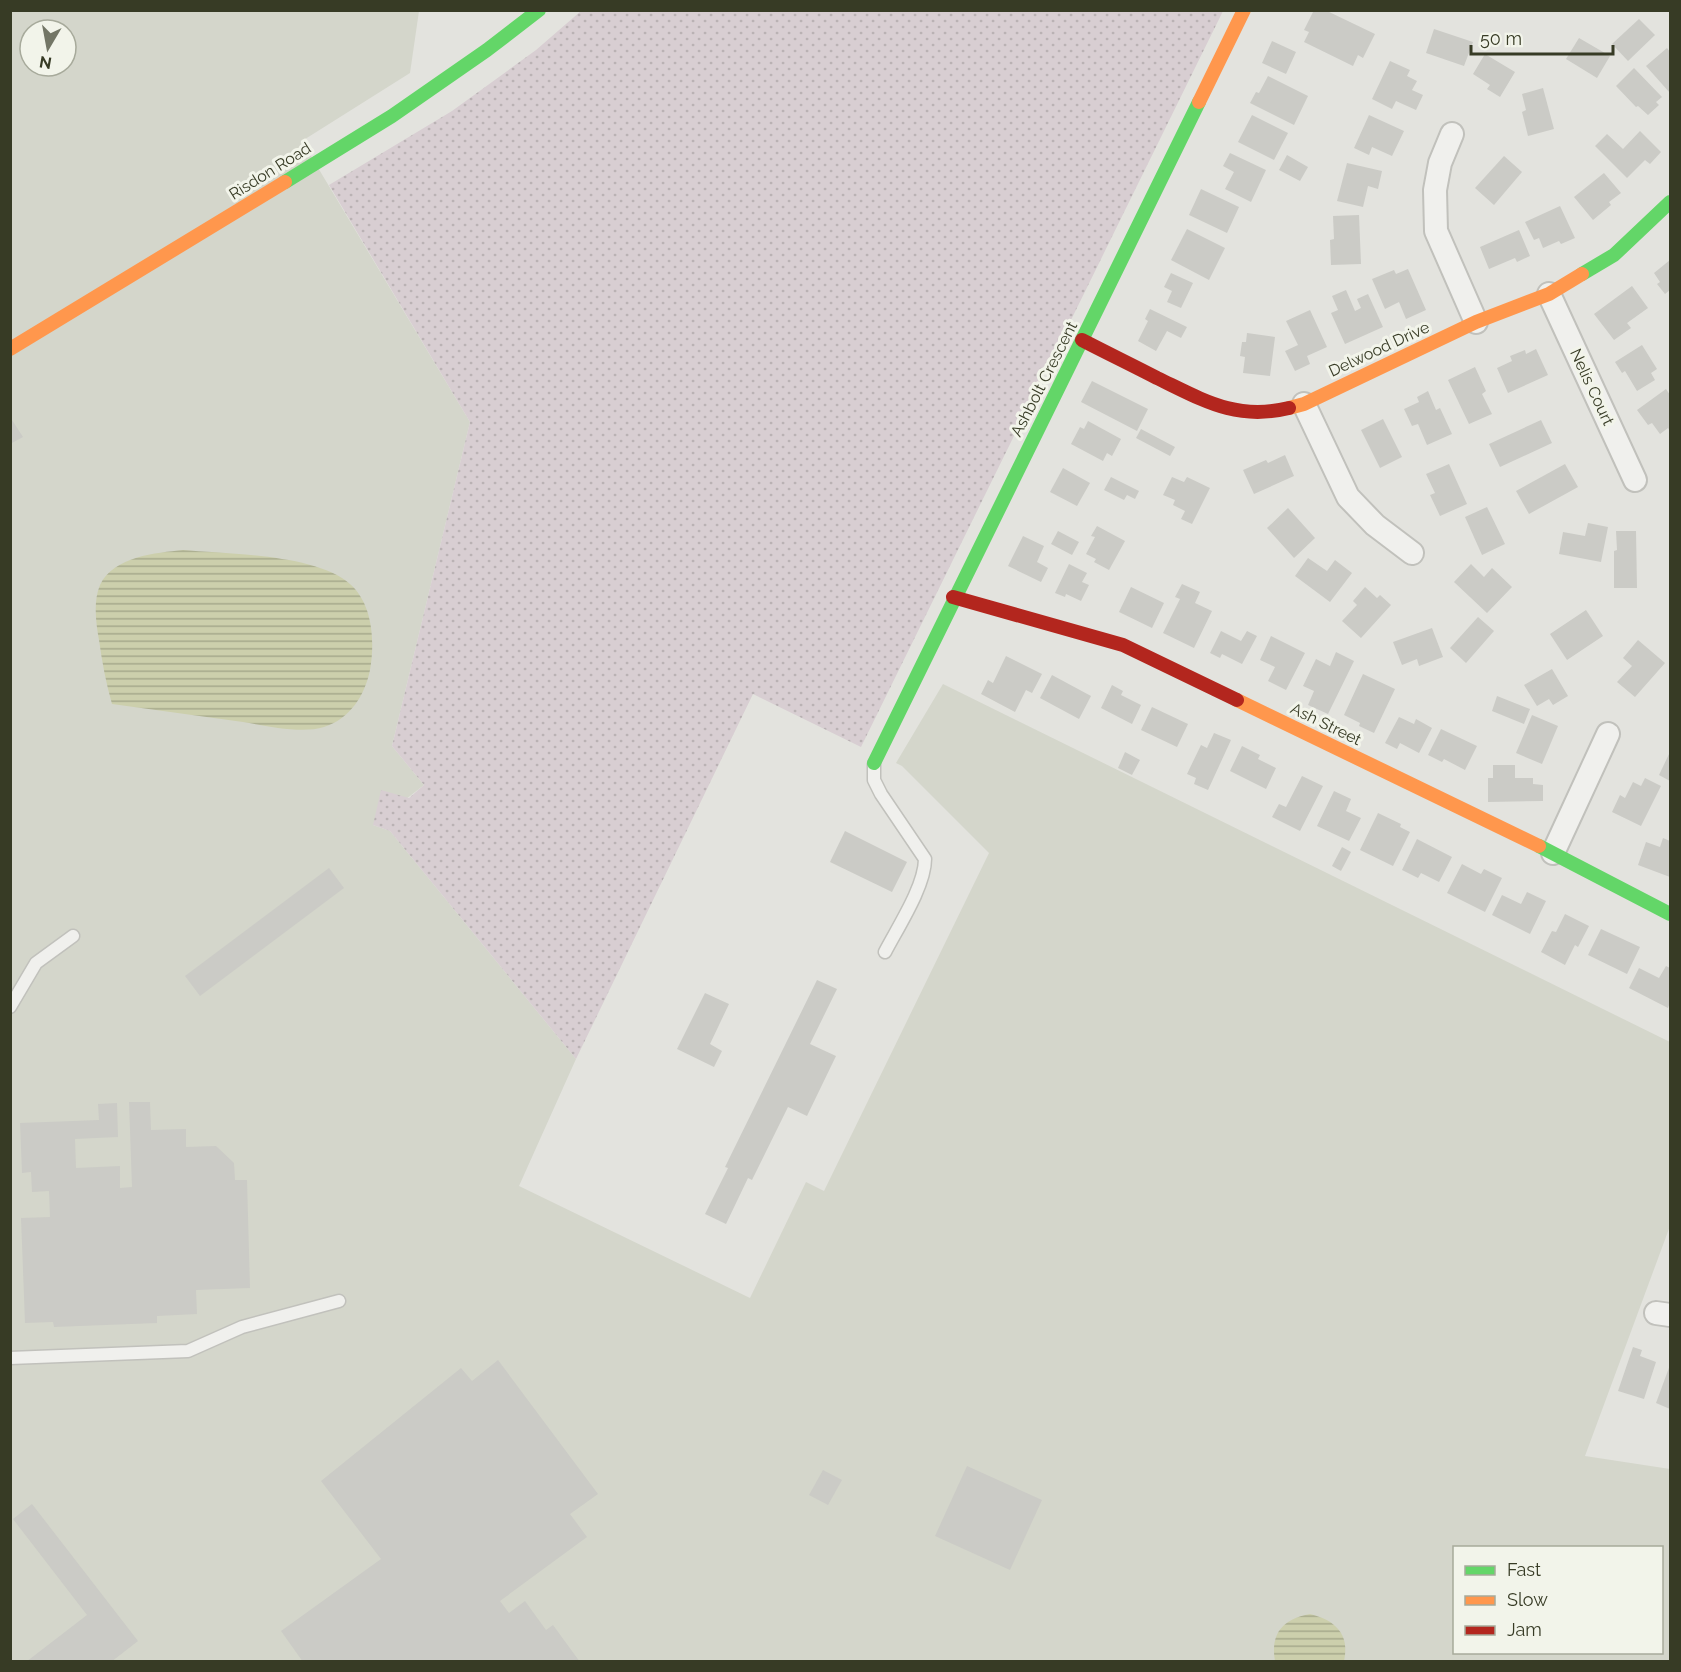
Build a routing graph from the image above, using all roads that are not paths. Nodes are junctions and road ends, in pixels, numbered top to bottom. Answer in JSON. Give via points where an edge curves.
{"nodes":[{"id":1,"x":538,"y":10,"type":"edge"},
{"id":2,"x":1244,"y":10,"type":"edge"},
{"id":3,"x":1452,"y":134,"type":"dead end"},
{"id":4,"x":1671,"y":202,"type":"edge"},
{"id":5,"x":1549,"y":294,"type":"junction"},
{"id":6,"x":1476,"y":321,"type":"junction"},
{"id":7,"x":1082,"y":340,"type":"junction"},
{"id":8,"x":10,"y":350,"type":"edge"},
{"id":9,"x":1304,"y":404,"type":"junction"},
{"id":10,"x":1635,"y":480,"type":"dead end"},
{"id":11,"x":1412,"y":553,"type":"dead end"},
{"id":12,"x":953,"y":597,"type":"junction"},
{"id":13,"x":1608,"y":734,"type":"dead end"},
{"id":14,"x":874,"y":763,"type":"joint"},
{"id":15,"x":1553,"y":853,"type":"junction"},
{"id":16,"x":1671,"y":914,"type":"edge"},
{"id":17,"x":73,"y":936,"type":"dead end"},
{"id":18,"x":885,"y":952,"type":"dead end"},
{"id":19,"x":10,"y":1007,"type":"edge"},
{"id":20,"x":339,"y":1301,"type":"dead end"},
{"id":21,"x":10,"y":1358,"type":"edge"}],
"edges":[{"from":1,"to":8,"type":"street","name":"Risdon Road","via":[[392,116]]},
{"from":2,"to":7,"type":"street","name":"Ashbolt Crescent"},
{"from":3,"to":6,"type":"street","via":[[1440,163],[1435,190],[1436,231]]},
{"from":4,"to":5,"type":"street","name":"Delwood Drive","via":[[1614,255]]},
{"from":5,"to":6,"type":"street","name":"Delwood Drive"},
{"from":5,"to":10,"type":"street","name":"Nelis Court"},
{"from":6,"to":9,"type":"street","name":"Delwood Drive"},
{"from":7,"to":9,"type":"street","name":"Delwood Drive","via":[[1212,405],[1268,413]]},
{"from":7,"to":12,"type":"street","name":"Ashbolt Crescent"},
{"from":9,"to":11,"type":"street","via":[[1348,497],[1375,525]]},
{"from":12,"to":14,"type":"street","name":"Ashbolt Crescent"},
{"from":12,"to":15,"type":"street","name":"Ash Street","via":[[1123,645]]},
{"from":13,"to":15,"type":"street"},
{"from":14,"to":18,"type":"lane","via":[[874,780],[881,794],[925,859],[919,887]]},
{"from":15,"to":16,"type":"street","name":"Ash Street"},
{"from":17,"to":19,"type":"lane","via":[[36,963]]},
{"from":20,"to":21,"type":"lane","via":[[242,1327],[188,1351]]}]}
